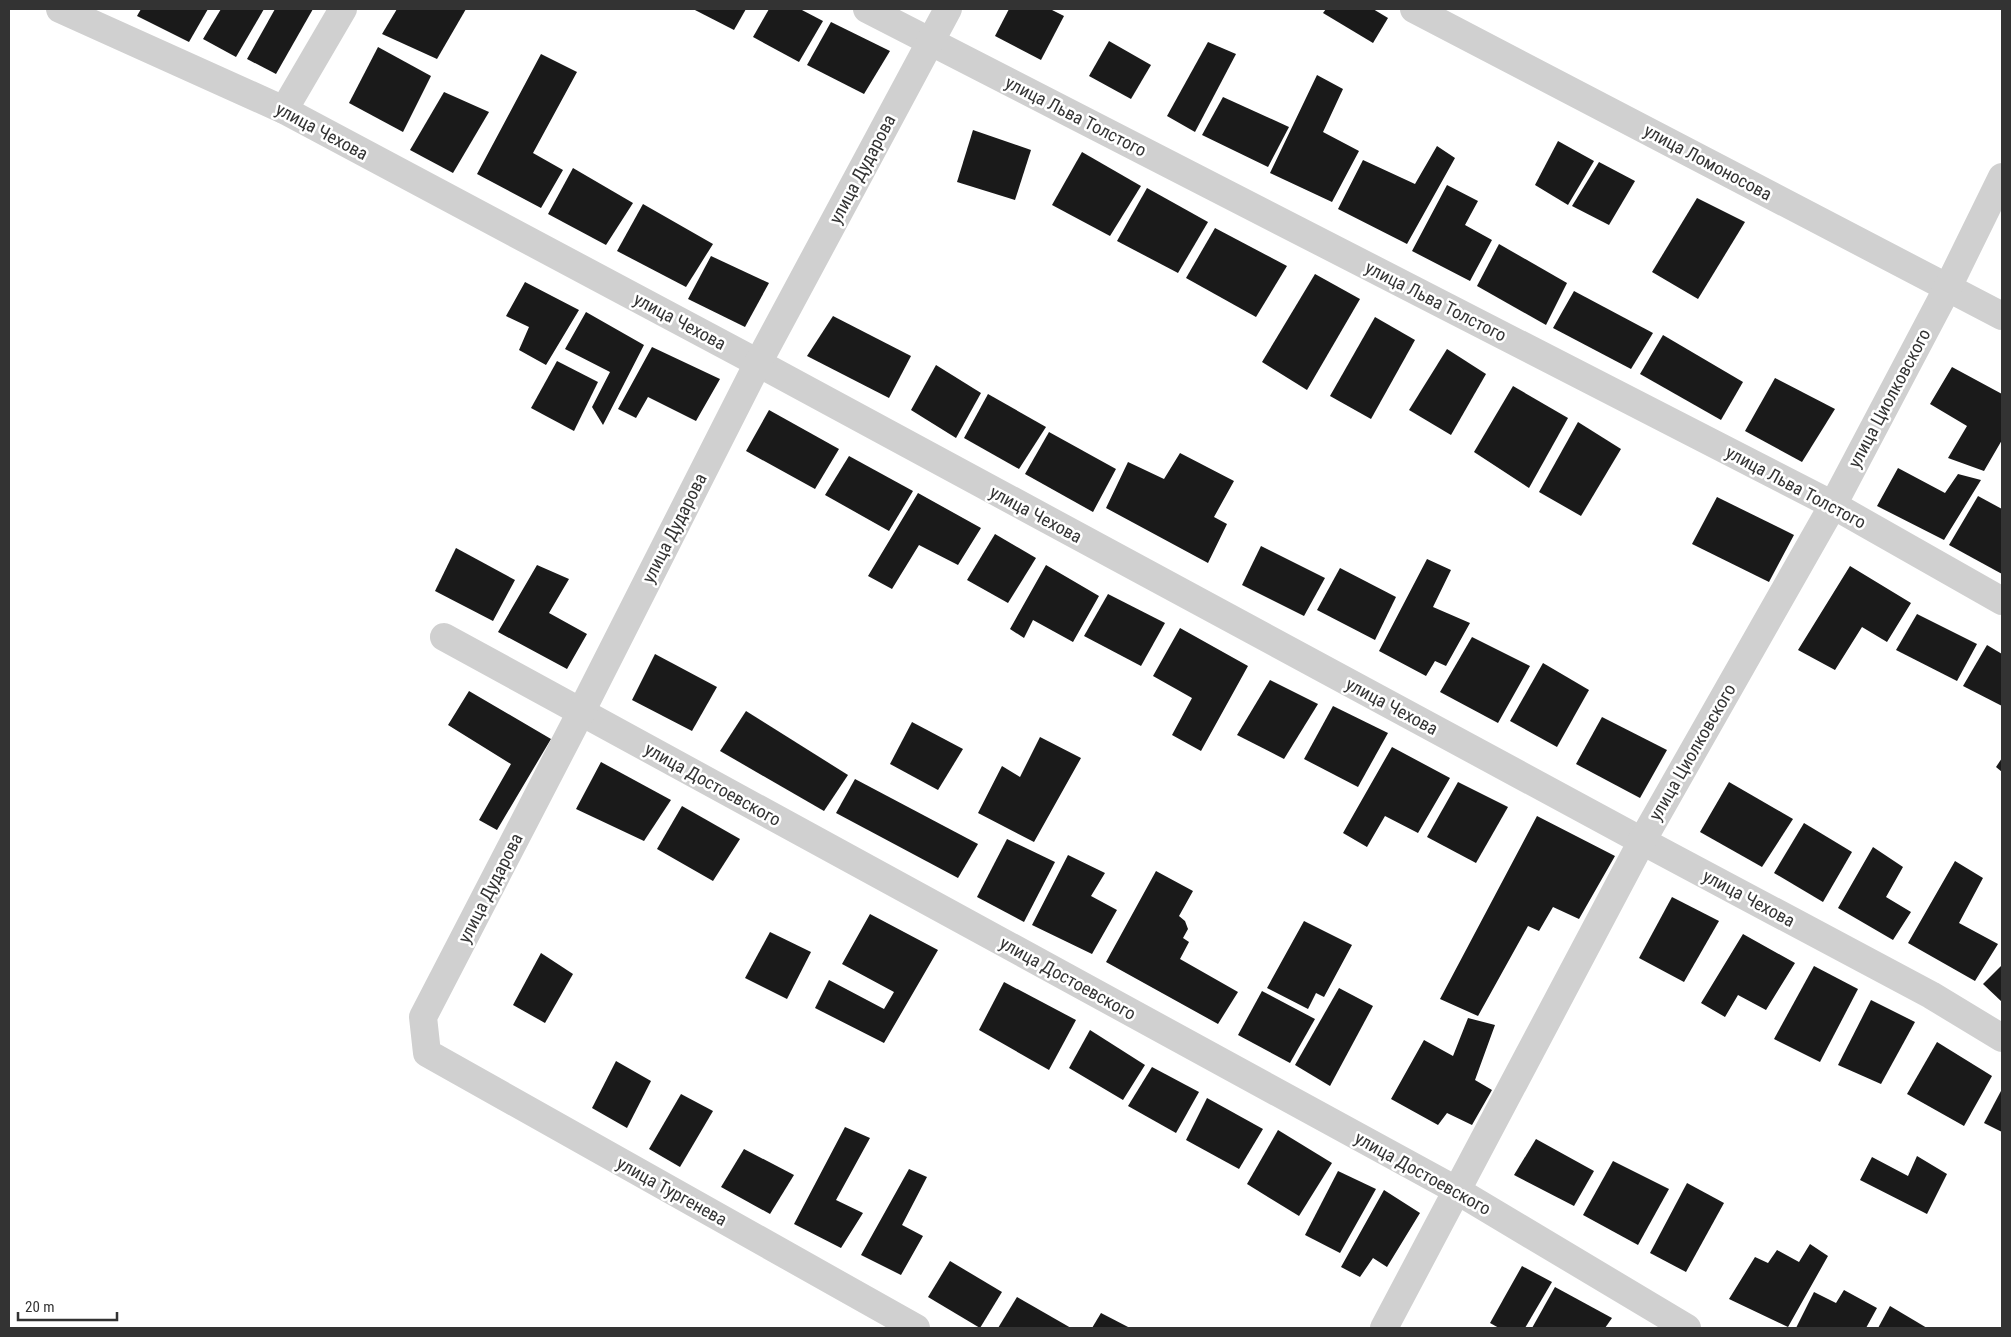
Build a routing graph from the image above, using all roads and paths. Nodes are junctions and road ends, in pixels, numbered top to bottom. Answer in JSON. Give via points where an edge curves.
{"nodes":[{"id":1,"x":60,"y":9,"type":"edge"},
{"id":2,"x":343,"y":9,"type":"edge"},
{"id":3,"x":866,"y":9,"type":"edge"},
{"id":4,"x":948,"y":9,"type":"edge"},
{"id":5,"x":1414,"y":9,"type":"edge"},
{"id":6,"x":931,"y":42,"type":"junction"},
{"id":7,"x":284,"y":110,"type":"junction"},
{"id":8,"x":2002,"y":177,"type":"edge"},
{"id":9,"x":1948,"y":287,"type":"junction"},
{"id":10,"x":2002,"y":316,"type":"edge"},
{"id":11,"x":758,"y":363,"type":"junction"},
{"id":12,"x":1833,"y":505,"type":"junction"},
{"id":13,"x":2002,"y":601,"type":"edge"},
{"id":14,"x":444,"y":637,"type":"dead end"},
{"id":15,"x":581,"y":712,"type":"junction"},
{"id":16,"x":1642,"y":841,"type":"junction"},
{"id":17,"x":2002,"y":1038,"type":"edge"},
{"id":18,"x":427,"y":1053,"type":"joint"},
{"id":19,"x":1456,"y":1190,"type":"junction"},
{"id":20,"x":916,"y":1328,"type":"edge"},
{"id":21,"x":1384,"y":1328,"type":"edge"},
{"id":22,"x":1687,"y":1328,"type":"edge"}],
"edges":[{"from":1,"to":7,"type":"street","name":"улица Чехова"},
{"from":2,"to":7,"type":"street"},
{"from":3,"to":6,"type":"street","name":"улица Льва Толстого"},
{"from":4,"to":6,"type":"street","name":"улица Дударова"},
{"from":5,"to":9,"type":"street","name":"улица Ломоносова"},
{"from":6,"to":11,"type":"street","name":"улица Дударова"},
{"from":6,"to":12,"type":"street","name":"улица Льва Толстого"},
{"from":7,"to":11,"type":"street","name":"улица Чехова"},
{"from":8,"to":9,"type":"street","name":"улица Циолковского"},
{"from":9,"to":10,"type":"street","name":"улица Ломоносова"},
{"from":9,"to":12,"type":"street","name":"улица Циолковского"},
{"from":11,"to":15,"type":"street","name":"улица Дударова"},
{"from":11,"to":16,"type":"street","name":"улица Чехова"},
{"from":12,"to":13,"type":"street","name":"улица Льва Толстого"},
{"from":12,"to":16,"type":"street","name":"улица Циолковского"},
{"from":14,"to":15,"type":"street","name":"улица Достоевского"},
{"from":15,"to":18,"type":"street","name":"улица Дударова","via":[[423,1017]]},
{"from":15,"to":19,"type":"street","name":"улица Достоевского"},
{"from":16,"to":17,"type":"street","name":"улица Чехова","via":[[1931,995]]},
{"from":16,"to":19,"type":"street","name":"улица Циолковского"},
{"from":18,"to":20,"type":"street","name":"улица Тургенева"},
{"from":19,"to":21,"type":"street","name":"улица Циолковского"},
{"from":19,"to":22,"type":"street","name":"улица Достоевского"}]}
